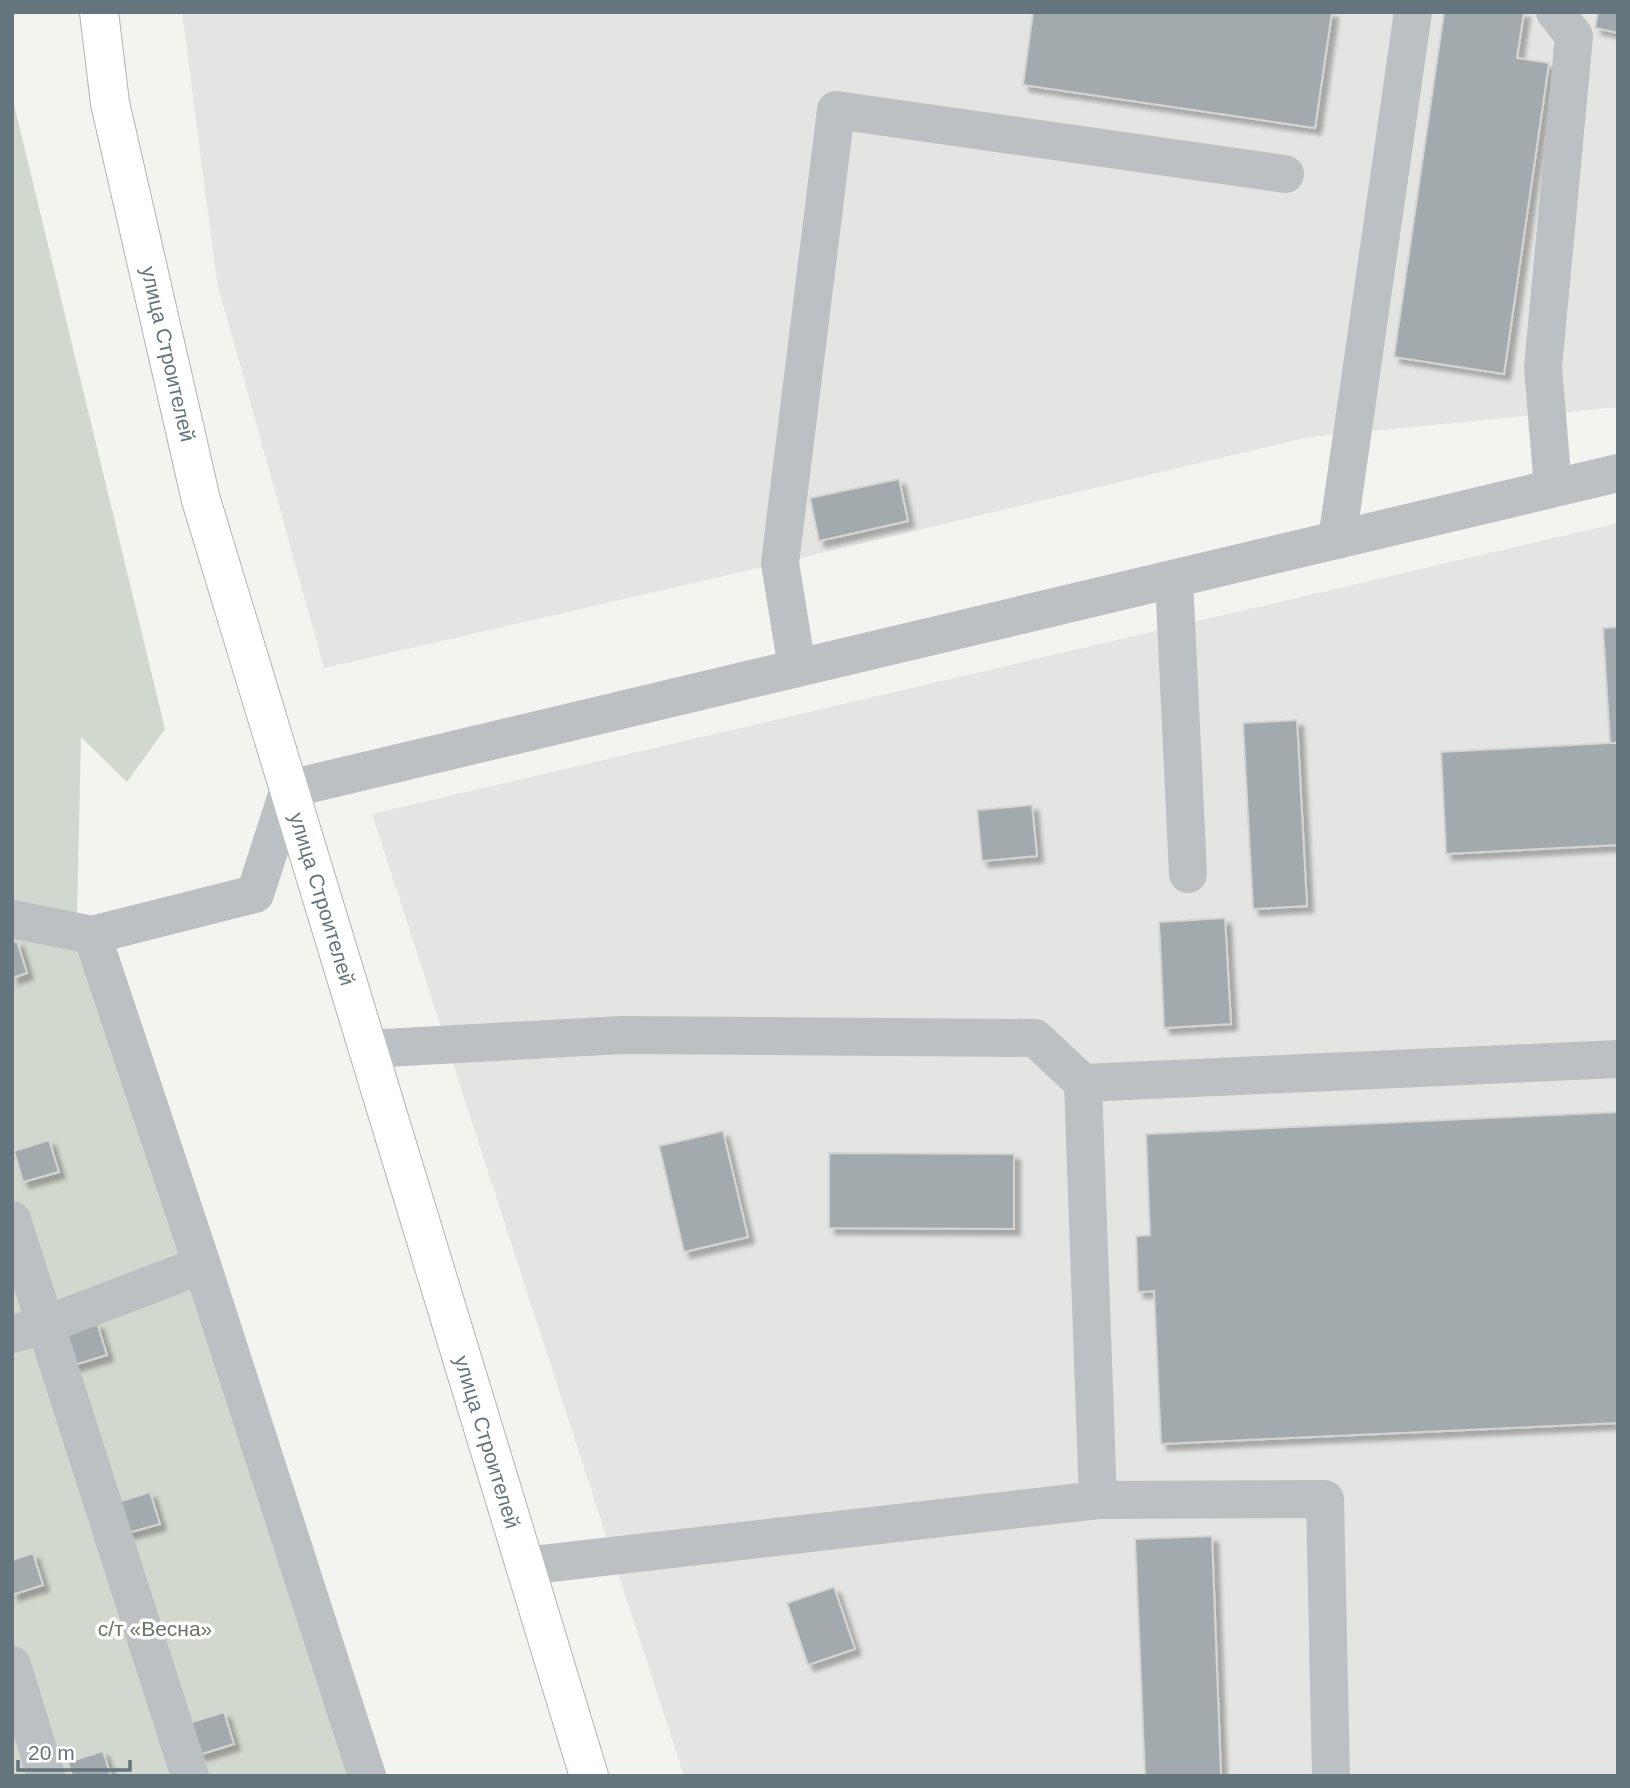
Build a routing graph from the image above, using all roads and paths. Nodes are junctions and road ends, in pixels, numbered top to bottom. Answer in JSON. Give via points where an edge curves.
{"nodes":[{"id":1,"x":99,"y":12,"type":"edge"},
{"id":2,"x":1413,"y":12,"type":"edge"},
{"id":3,"x":1555,"y":12,"type":"edge"},
{"id":4,"x":1285,"y":174,"type":"dead end"},
{"id":5,"x":1618,"y":473,"type":"edge"},
{"id":6,"x":1553,"y":488,"type":"junction"},
{"id":7,"x":1337,"y":540,"type":"junction"},
{"id":8,"x":1174,"y":579,"type":"junction"},
{"id":9,"x":797,"y":668,"type":"junction"},
{"id":10,"x":289,"y":789,"type":"junction"},
{"id":11,"x":1188,"y":874,"type":"dead end"},
{"id":12,"x":12,"y":919,"type":"edge"},
{"id":13,"x":92,"y":934,"type":"junction"},
{"id":14,"x":368,"y":1049,"type":"junction"},
{"id":15,"x":1618,"y":1059,"type":"edge"},
{"id":16,"x":1083,"y":1083,"type":"junction"},
{"id":17,"x":12,"y":1220,"type":"edge"},
{"id":18,"x":202,"y":1265,"type":"junction"},
{"id":19,"x":29,"y":1330,"type":"edge"},
{"id":20,"x":1098,"y":1500,"type":"junction"},
{"id":21,"x":525,"y":1566,"type":"junction"},
{"id":22,"x":12,"y":1665,"type":"edge"},
{"id":23,"x":46,"y":1776,"type":"edge"},
{"id":24,"x":190,"y":1776,"type":"edge"},
{"id":25,"x":367,"y":1776,"type":"edge"},
{"id":26,"x":589,"y":1776,"type":"edge"},
{"id":27,"x":1331,"y":1776,"type":"edge"}],
"edges":[{"from":1,"to":10,"type":"main road","name":"улица Строителей","via":[[110,103],[201,500]]},
{"from":2,"to":7,"type":"street"},
{"from":3,"to":6,"type":"street","via":[[1574,36],[1543,367]]},
{"from":4,"to":9,"type":"street","via":[[836,110],[780,564]]},
{"from":5,"to":6,"type":"street"},
{"from":6,"to":7,"type":"street"},
{"from":7,"to":8,"type":"street"},
{"from":8,"to":9,"type":"street"},
{"from":8,"to":11,"type":"street"},
{"from":9,"to":10,"type":"street"},
{"from":10,"to":13,"type":"street","via":[[255,894]]},
{"from":10,"to":14,"type":"main road","name":"улица Строителей"},
{"from":12,"to":13,"type":"street"},
{"from":13,"to":18,"type":"street"},
{"from":14,"to":16,"type":"street","via":[[622,1035],[1035,1038]]},
{"from":14,"to":21,"type":"main road","name":"улица Строителей"},
{"from":15,"to":16,"type":"street"},
{"from":16,"to":20,"type":"street"},
{"from":17,"to":19,"type":"street"},
{"from":18,"to":19,"type":"street"},
{"from":18,"to":25,"type":"street"},
{"from":19,"to":24,"type":"street"},
{"from":20,"to":21,"type":"street"},
{"from":20,"to":27,"type":"street","via":[[1325,1499]]},
{"from":21,"to":26,"type":"main road","name":"улица Строителей"},
{"from":22,"to":23,"type":"street"}]}
